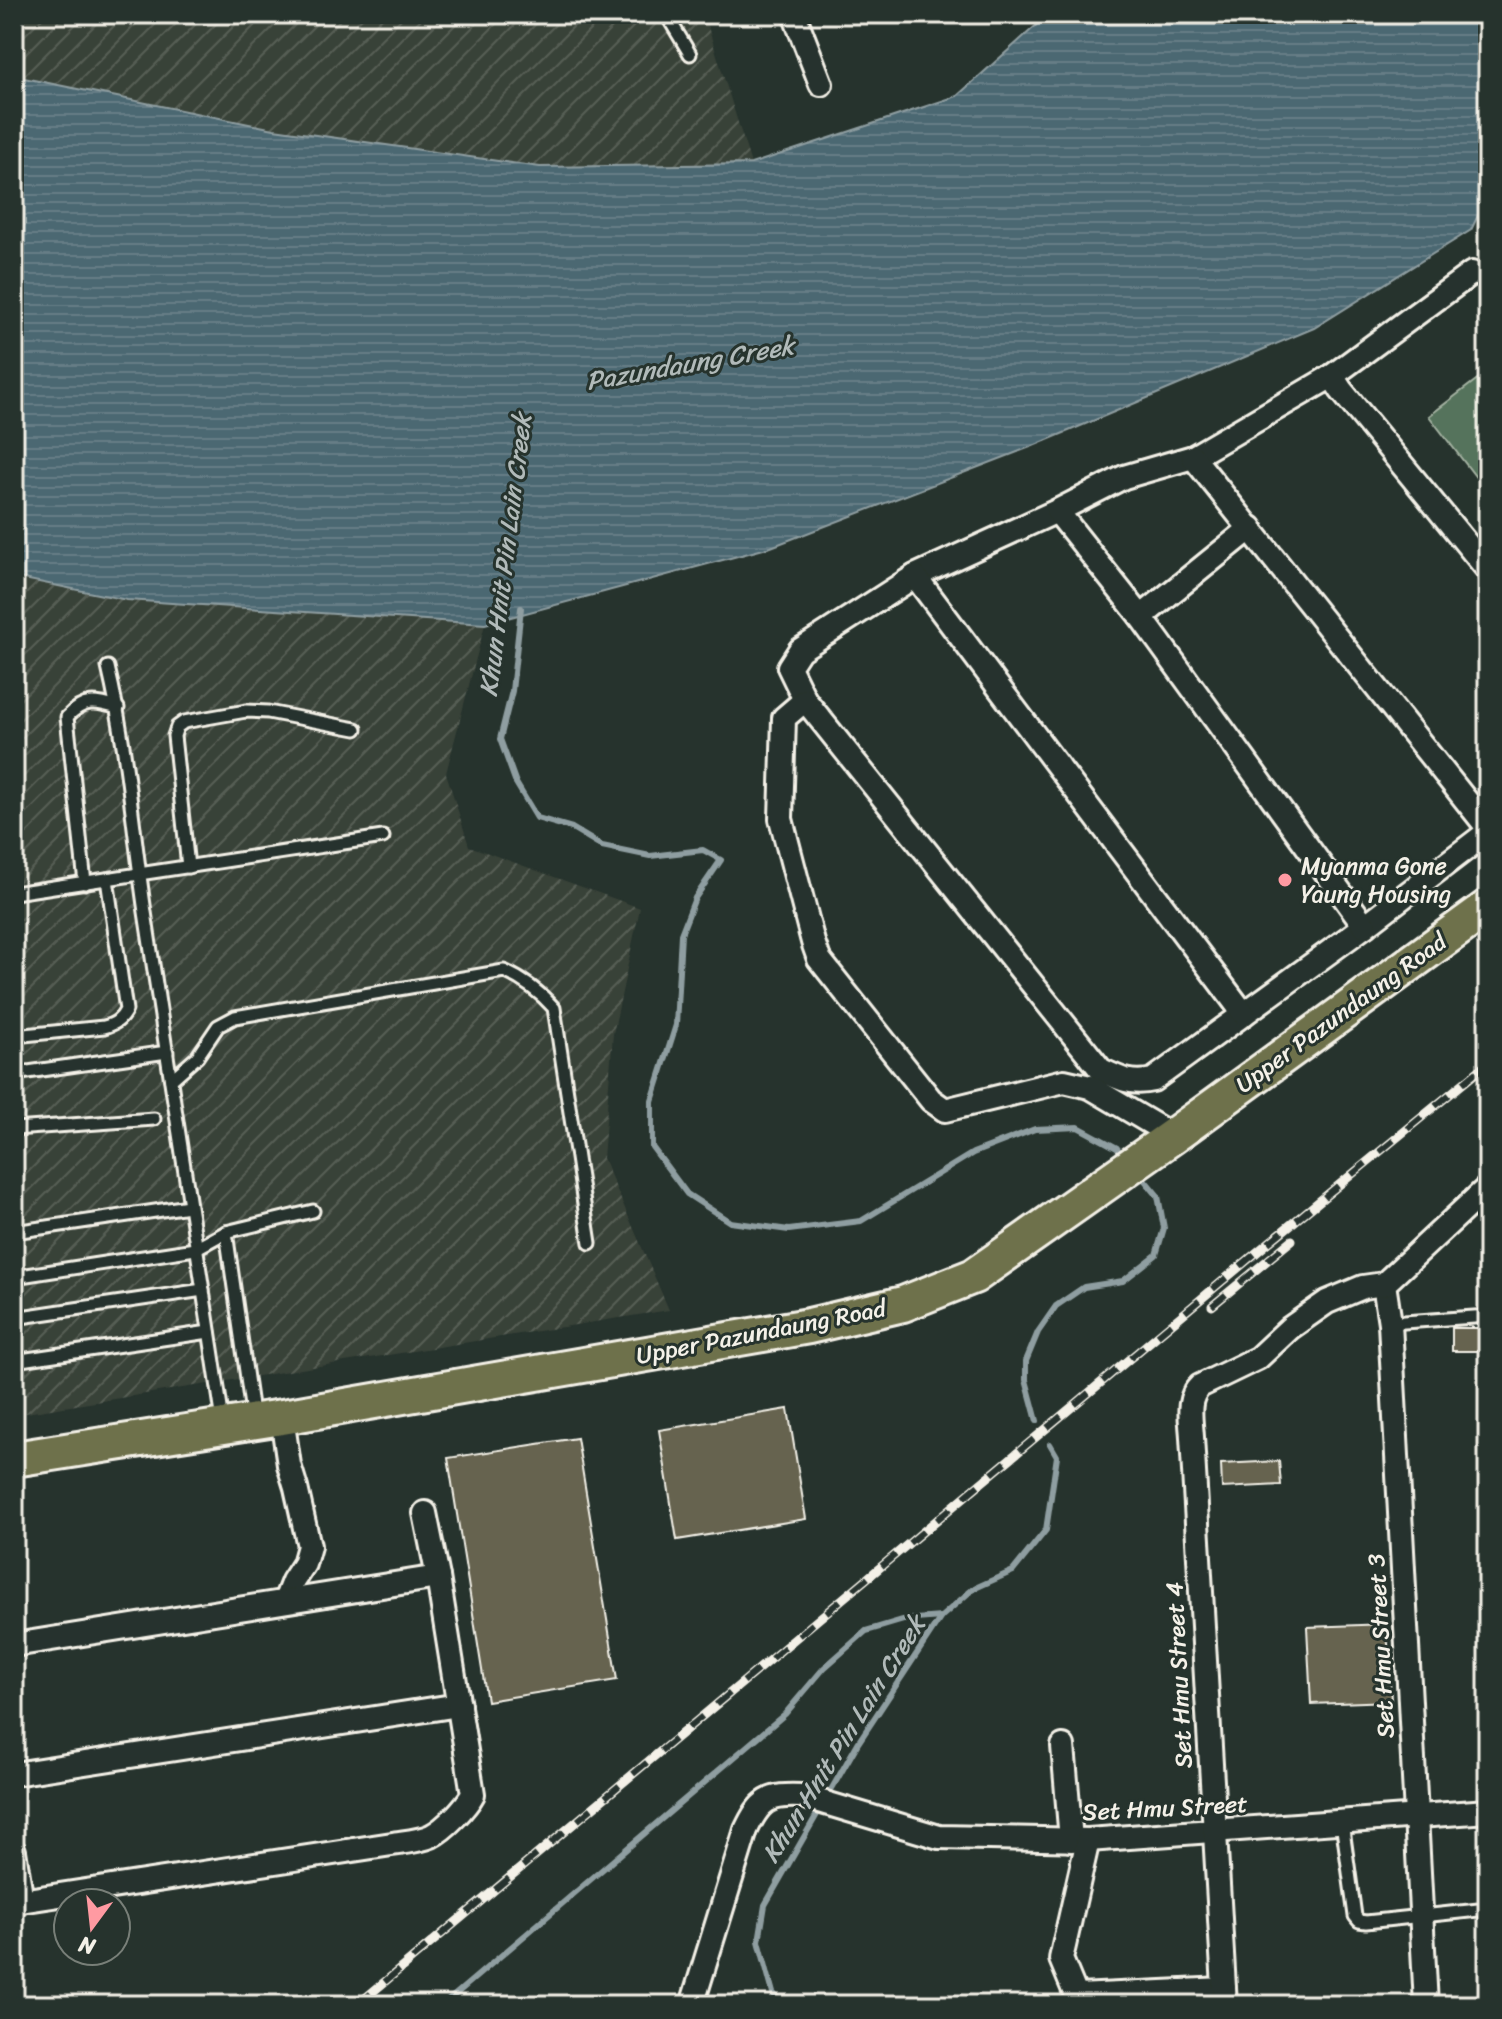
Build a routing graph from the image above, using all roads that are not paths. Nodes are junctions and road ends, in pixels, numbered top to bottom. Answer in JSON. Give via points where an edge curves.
{"nodes":[{"id":1,"x":666,"y":14,"type":"edge"},
{"id":2,"x":794,"y":14,"type":"edge"},
{"id":3,"x":690,"y":54,"type":"dead end"},
{"id":4,"x":821,"y":84,"type":"dead end"},
{"id":5,"x":1472,"y":273,"type":"dead end"},
{"id":6,"x":1332,"y":376,"type":"junction"},
{"id":7,"x":1193,"y":457,"type":"junction"},
{"id":8,"x":1057,"y":511,"type":"junction"},
{"id":9,"x":1251,"y":528,"type":"junction"},
{"id":10,"x":1488,"y":570,"type":"edge"},
{"id":11,"x":915,"y":576,"type":"junction"},
{"id":12,"x":1141,"y":617,"type":"junction"},
{"id":13,"x":108,"y":667,"type":"dead end"},
{"id":14,"x":805,"y":700,"type":"junction"},
{"id":15,"x":118,"y":708,"type":"junction"},
{"id":16,"x":356,"y":729,"type":"dead end"},
{"id":17,"x":1488,"y":830,"type":"edge"},
{"id":18,"x":383,"y":837,"type":"dead end"},
{"id":19,"x":188,"y":867,"type":"junction"},
{"id":20,"x":140,"y":874,"type":"junction"},
{"id":21,"x":107,"y":879,"type":"junction"},
{"id":22,"x":85,"y":883,"type":"junction"},
{"id":23,"x":14,"y":893,"type":"edge"},
{"id":24,"x":1488,"y":907,"type":"edge"},
{"id":25,"x":1365,"y":926,"type":"junction"},
{"id":26,"x":1244,"y":1014,"type":"junction"},
{"id":27,"x":14,"y":1036,"type":"edge"},
{"id":28,"x":167,"y":1052,"type":"junction"},
{"id":29,"x":14,"y":1074,"type":"edge"},
{"id":30,"x":171,"y":1080,"type":"junction"},
{"id":31,"x":154,"y":1119,"type":"dead end"},
{"id":32,"x":14,"y":1129,"type":"edge"},
{"id":33,"x":1162,"y":1143,"type":"junction"},
{"id":34,"x":1488,"y":1187,"type":"edge"},
{"id":35,"x":189,"y":1206,"type":"junction"},
{"id":36,"x":313,"y":1211,"type":"dead end"},
{"id":37,"x":14,"y":1232,"type":"edge"},
{"id":38,"x":226,"y":1232,"type":"junction"},
{"id":39,"x":590,"y":1243,"type":"dead end"},
{"id":40,"x":195,"y":1249,"type":"junction"},
{"id":41,"x":14,"y":1277,"type":"edge"},
{"id":42,"x":1384,"y":1284,"type":"junction"},
{"id":43,"x":203,"y":1290,"type":"junction"},
{"id":44,"x":1488,"y":1316,"type":"edge"},
{"id":45,"x":14,"y":1318,"type":"edge"},
{"id":46,"x":1390,"y":1323,"type":"junction"},
{"id":47,"x":209,"y":1332,"type":"junction"},
{"id":48,"x":14,"y":1361,"type":"edge"},
{"id":49,"x":253,"y":1421,"type":"junction"},
{"id":50,"x":14,"y":1459,"type":"edge"},
{"id":51,"x":425,"y":1513,"type":"dead end"},
{"id":52,"x":438,"y":1577,"type":"junction"},
{"id":53,"x":285,"y":1601,"type":"junction"},
{"id":54,"x":14,"y":1645,"type":"edge"},
{"id":55,"x":459,"y":1705,"type":"junction"},
{"id":56,"x":1063,"y":1746,"type":"dead end"},
{"id":57,"x":14,"y":1774,"type":"edge"},
{"id":58,"x":1488,"y":1811,"type":"edge"},
{"id":59,"x":1416,"y":1817,"type":"junction"},
{"id":60,"x":1342,"y":1822,"type":"junction"},
{"id":61,"x":1215,"y":1832,"type":"junction"},
{"id":62,"x":1079,"y":1840,"type":"junction"},
{"id":63,"x":14,"y":1851,"type":"edge"},
{"id":64,"x":18,"y":1901,"type":"edge"},
{"id":65,"x":1488,"y":1909,"type":"edge"},
{"id":66,"x":1421,"y":1916,"type":"junction"},
{"id":67,"x":1224,"y":1997,"type":"edge"},
{"id":68,"x":1079,"y":2000,"type":"edge"},
{"id":69,"x":692,"y":2005,"type":"edge"},
{"id":70,"x":1426,"y":2005,"type":"edge"}],
"edges":[{"from":1,"to":3,"type":"lane"},
{"from":2,"to":4,"type":"street"},
{"from":5,"to":6,"type":"street"},
{"from":6,"to":7,"type":"street"},
{"from":6,"to":10,"type":"street"},
{"from":7,"to":8,"type":"street","via":[[1124,477]]},
{"from":7,"to":9,"type":"street"},
{"from":8,"to":11,"type":"street"},
{"from":8,"to":12,"type":"street"},
{"from":9,"to":12,"type":"street"},
{"from":9,"to":17,"type":"street"},
{"from":11,"to":14,"type":"street","via":[[800,650],[789,667]]},
{"from":11,"to":26,"type":"street"},
{"from":12,"to":25,"type":"street"},
{"from":13,"to":15,"type":"lane"},
{"from":14,"to":26,"type":"street","via":[[1101,1070],[1131,1082],[1153,1080]]},
{"from":14,"to":33,"type":"street","via":[[784,718],[781,819],[813,942],[819,959],[931,1100],[945,1110],[1064,1081],[1090,1087]]},
{"from":15,"to":20,"type":"lane"},
{"from":15,"to":22,"type":"lane","via":[[90,702],[67,717]]},
{"from":16,"to":19,"type":"lane","via":[[246,711],[177,727]]},
{"from":17,"to":25,"type":"street"},
{"from":18,"to":19,"type":"lane"},
{"from":19,"to":20,"type":"lane"},
{"from":20,"to":21,"type":"lane"},
{"from":20,"to":28,"type":"lane"},
{"from":21,"to":22,"type":"lane"},
{"from":21,"to":27,"type":"lane","via":[[126,1010],[113,1025]]},
{"from":22,"to":23,"type":"lane"},
{"from":24,"to":33,"type":"main road","name":"Upper Pazundaung Road"},
{"from":25,"to":26,"type":"street"},
{"from":28,"to":29,"type":"lane"},
{"from":28,"to":30,"type":"lane"},
{"from":30,"to":35,"type":"lane"},
{"from":30,"to":39,"type":"lane","via":[[197,1057],[218,1026],[235,1017],[504,971],[554,1008]]},
{"from":31,"to":32,"type":"lane"},
{"from":33,"to":49,"type":"main road","name":"Upper Pazundaung Road","via":[[974,1276],[903,1304],[809,1326]]},
{"from":34,"to":42,"type":"street"},
{"from":35,"to":37,"type":"lane"},
{"from":35,"to":40,"type":"lane"},
{"from":36,"to":38,"type":"lane"},
{"from":38,"to":40,"type":"lane"},
{"from":38,"to":49,"type":"lane"},
{"from":40,"to":41,"type":"lane"},
{"from":40,"to":43,"type":"lane"},
{"from":42,"to":46,"type":"street","name":"Set Hmu Street 3"},
{"from":42,"to":61,"type":"street","name":"Set Hmu Street 4","via":[[1327,1302],[1258,1358],[1200,1386],[1191,1398]]},
{"from":43,"to":45,"type":"lane"},
{"from":43,"to":47,"type":"lane"},
{"from":44,"to":46,"type":"lane"},
{"from":46,"to":59,"type":"street","name":"Set Hmu Street 3"},
{"from":47,"to":48,"type":"lane"},
{"from":47,"to":49,"type":"lane"},
{"from":49,"to":50,"type":"main road","name":"Upper Pazundaung Road"},
{"from":49,"to":53,"type":"street","via":[[289,1465],[309,1546]]},
{"from":51,"to":52,"type":"street"},
{"from":52,"to":53,"type":"street"},
{"from":52,"to":55,"type":"street"},
{"from":53,"to":54,"type":"street"},
{"from":55,"to":57,"type":"street"},
{"from":55,"to":64,"type":"street","via":[[473,1794],[431,1836]]},
{"from":56,"to":62,"type":"street"},
{"from":58,"to":59,"type":"street","name":"Set Hmu Street"},
{"from":59,"to":60,"type":"street","name":"Set Hmu Street"},
{"from":59,"to":66,"type":"street","name":"Set Hmu Street 3"},
{"from":60,"to":61,"type":"street","name":"Set Hmu Street"},
{"from":60,"to":66,"type":"lane","via":[[1359,1921]]},
{"from":61,"to":62,"type":"street","name":"Set Hmu Street"},
{"from":61,"to":67,"type":"street","name":"Set Hmu Street 4"},
{"from":62,"to":68,"type":"street","via":[[1061,1959]]},
{"from":62,"to":69,"type":"street","name":"Set Hmu Street","via":[[939,1837],[802,1796],[765,1801],[746,1830]]},
{"from":63,"to":64,"type":"street"},
{"from":65,"to":66,"type":"lane"},
{"from":66,"to":70,"type":"street","name":"Set Hmu Street 3"},
{"from":67,"to":68,"type":"street"}]}
